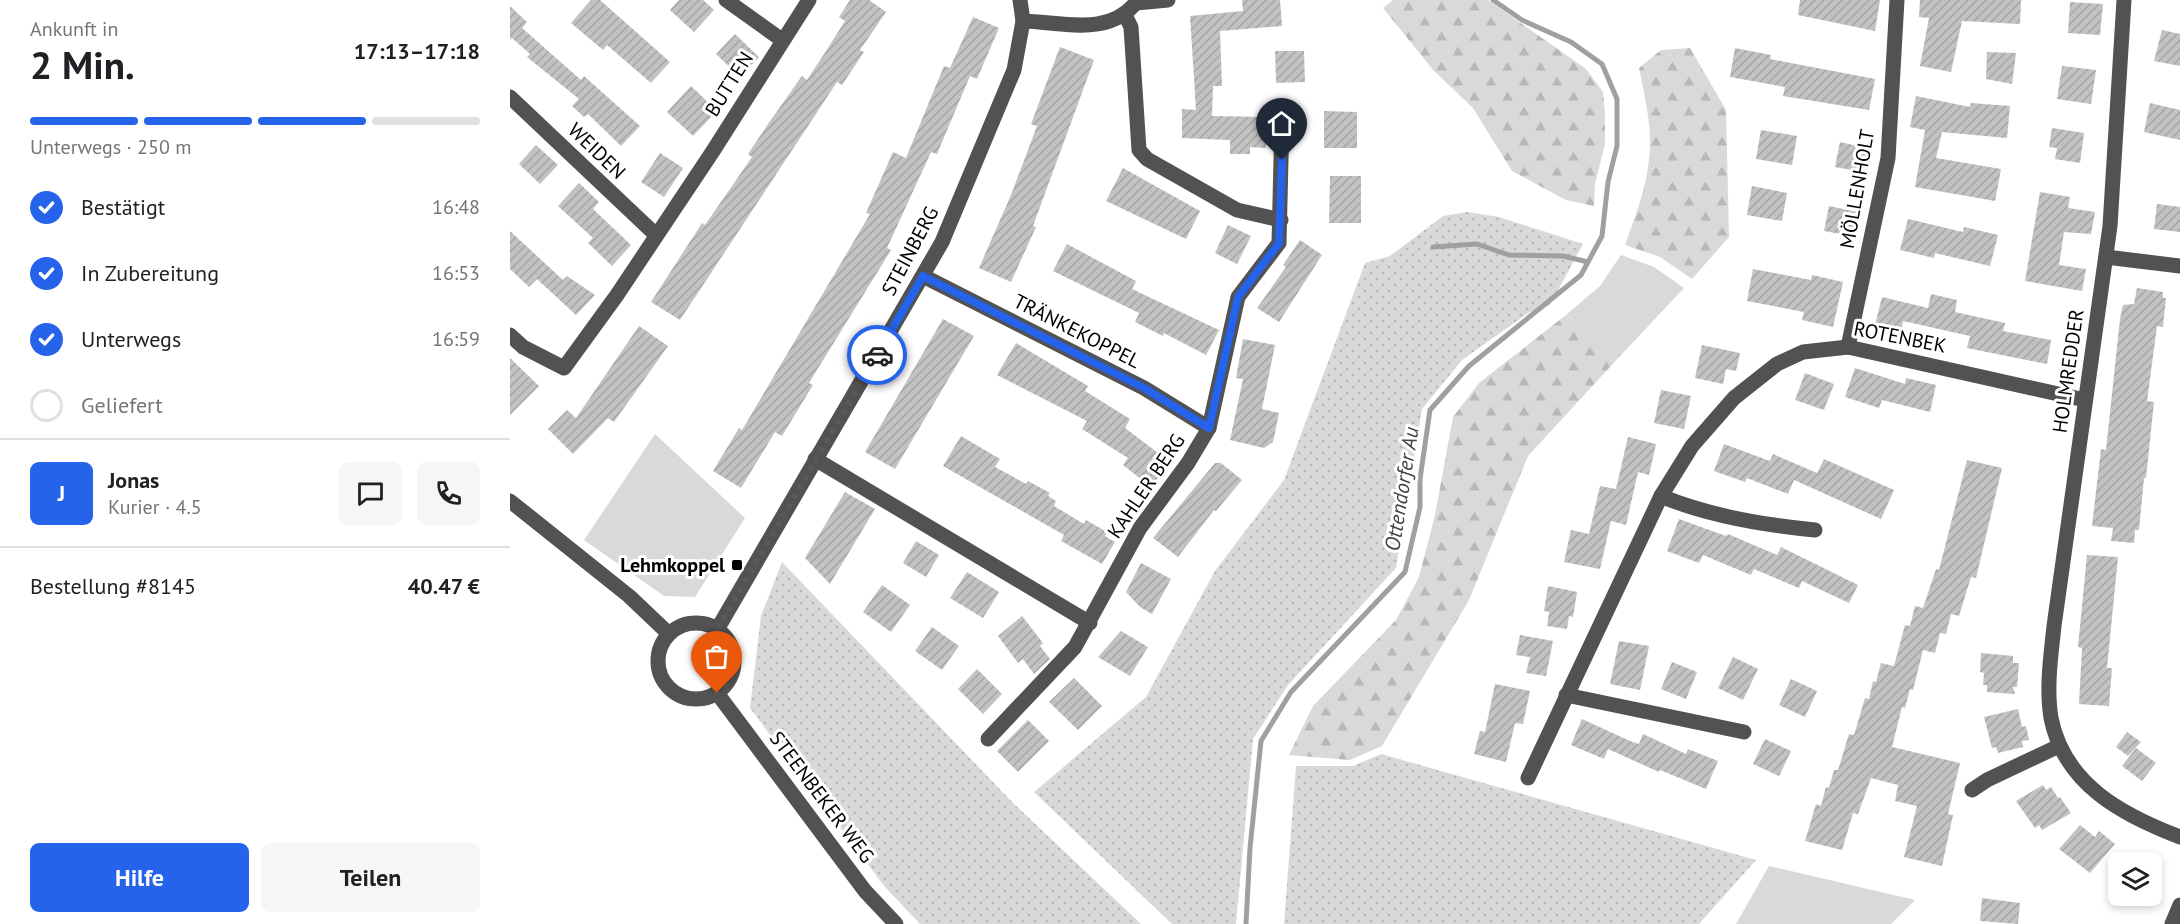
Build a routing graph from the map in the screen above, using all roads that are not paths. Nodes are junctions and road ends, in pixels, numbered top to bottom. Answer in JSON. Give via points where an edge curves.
{"nodes":[{"id":1,"x":726,"y":0,"type":"edge"},
{"id":2,"x":809,"y":0,"type":"edge"},
{"id":3,"x":1020,"y":0,"type":"edge"},
{"id":4,"x":1168,"y":0,"type":"edge"},
{"id":5,"x":1897,"y":0,"type":"edge"},
{"id":6,"x":2124,"y":0,"type":"edge"},
{"id":7,"x":1137,"y":1,"type":"edge"},
{"id":8,"x":1125,"y":15,"type":"junction"},
{"id":9,"x":1023,"y":21,"type":"junction"},
{"id":10,"x":782,"y":40,"type":"junction"},
{"id":11,"x":510,"y":97,"type":"edge"},
{"id":12,"x":1282,"y":118,"type":"dead end"},
{"id":13,"x":1281,"y":220,"type":"junction"},
{"id":14,"x":656,"y":236,"type":"junction"},
{"id":15,"x":2106,"y":257,"type":"junction"},
{"id":16,"x":2180,"y":266,"type":"edge"},
{"id":17,"x":923,"y":276,"type":"junction"},
{"id":18,"x":510,"y":335,"type":"edge"},
{"id":19,"x":1848,"y":347,"type":"junction"},
{"id":20,"x":2085,"y":400,"type":"junction"},
{"id":21,"x":1209,"y":428,"type":"junction"},
{"id":22,"x":815,"y":459,"type":"junction"},
{"id":23,"x":1661,"y":496,"type":"junction"},
{"id":24,"x":510,"y":501,"type":"edge"},
{"id":25,"x":1815,"y":530,"type":"dead end"},
{"id":26,"x":1090,"y":623,"type":"junction"},
{"id":27,"x":718,"y":628,"type":"junction"},
{"id":28,"x":668,"y":633,"type":"junction"},
{"id":29,"x":717,"y":693,"type":"junction"},
{"id":30,"x":1566,"y":695,"type":"junction"},
{"id":31,"x":1744,"y":732,"type":"dead end"},
{"id":32,"x":988,"y":739,"type":"dead end"},
{"id":33,"x":2059,"y":746,"type":"junction"},
{"id":34,"x":1528,"y":778,"type":"dead end"},
{"id":35,"x":1972,"y":790,"type":"dead end"},
{"id":36,"x":2180,"y":837,"type":"edge"},
{"id":37,"x":2180,"y":905,"type":"edge"},
{"id":38,"x":896,"y":924,"type":"edge"},
{"id":39,"x":2172,"y":924,"type":"edge"}],
"edges":[{"from":1,"to":10,"type":"street"},
{"from":2,"to":10,"type":"street","name":"BUTTEN"},
{"from":3,"to":9,"type":"street","name":"STEINBERG"},
{"from":4,"to":7,"type":"street"},
{"from":5,"to":19,"type":"street","name":"MÖLLENHOLT","via":[[1888,158]]},
{"from":6,"to":15,"type":"street","name":"HOLMREDDER"},
{"from":7,"to":8,"type":"street"},
{"from":8,"to":9,"type":"street","via":[[1100,24],[1072,26]]},
{"from":8,"to":13,"type":"street","via":[[1131,27],[1139,150],[1147,159],[1237,210]]},
{"from":9,"to":17,"type":"street","name":"STEINBERG","via":[[1014,70],[942,242]]},
{"from":10,"to":14,"type":"street","name":"BUTTEN"},
{"from":11,"to":14,"type":"street","name":"WEIDEN"},
{"from":12,"to":13,"type":"street","name":"KAHLER BERG"},
{"from":13,"to":21,"type":"street","name":"KAHLER BERG","via":[[1279,243],[1238,297]]},
{"from":14,"to":18,"type":"street","via":[[564,368],[523,347]]},
{"from":15,"to":16,"type":"street"},
{"from":15,"to":20,"type":"street","name":"HOLMREDDER"},
{"from":17,"to":21,"type":"street","name":"TRÄNKEKOPPEL","via":[[1144,388]]},
{"from":17,"to":22,"type":"street","name":"STEINBERG"},
{"from":19,"to":20,"type":"street","name":"ROTENBEK"},
{"from":19,"to":23,"type":"street","name":"ROTENBEK","via":[[1803,352],[1755,379],[1692,446]]},
{"from":20,"to":33,"type":"street","name":"HOLMREDDER","via":[[2050,675],[2051,716]]},
{"from":21,"to":26,"type":"street","name":"KAHLER BERG","via":[[1140,528]]},
{"from":22,"to":26,"type":"street"},
{"from":22,"to":27,"type":"street","name":"STEINBERG"},
{"from":23,"to":25,"type":"street","via":[[1687,507],[1781,527]]},
{"from":23,"to":30,"type":"street","name":"ROTENBEK"},
{"from":24,"to":28,"type":"street","via":[[629,596]]},
{"from":26,"to":32,"type":"street","name":"KAHLER BERG","via":[[1075,647]]},
{"from":27,"to":28,"type":"street","via":[[698,622],[680,625]]},
{"from":27,"to":29,"type":"street","via":[[732,645],[735,664],[730,680]]},
{"from":28,"to":29,"type":"street","via":[[659,648],[657,667],[669,689],[681,697],[696,699]]},
{"from":29,"to":38,"type":"street","name":"STEENBEKER WEG","via":[[865,891]]},
{"from":30,"to":31,"type":"street"},
{"from":30,"to":34,"type":"street","name":"ROTENBEK"},
{"from":33,"to":35,"type":"street"},
{"from":33,"to":36,"type":"street","name":"HOLMREDDER","via":[[2079,777],[2107,802]]},
{"from":37,"to":39,"type":"street"}]}
